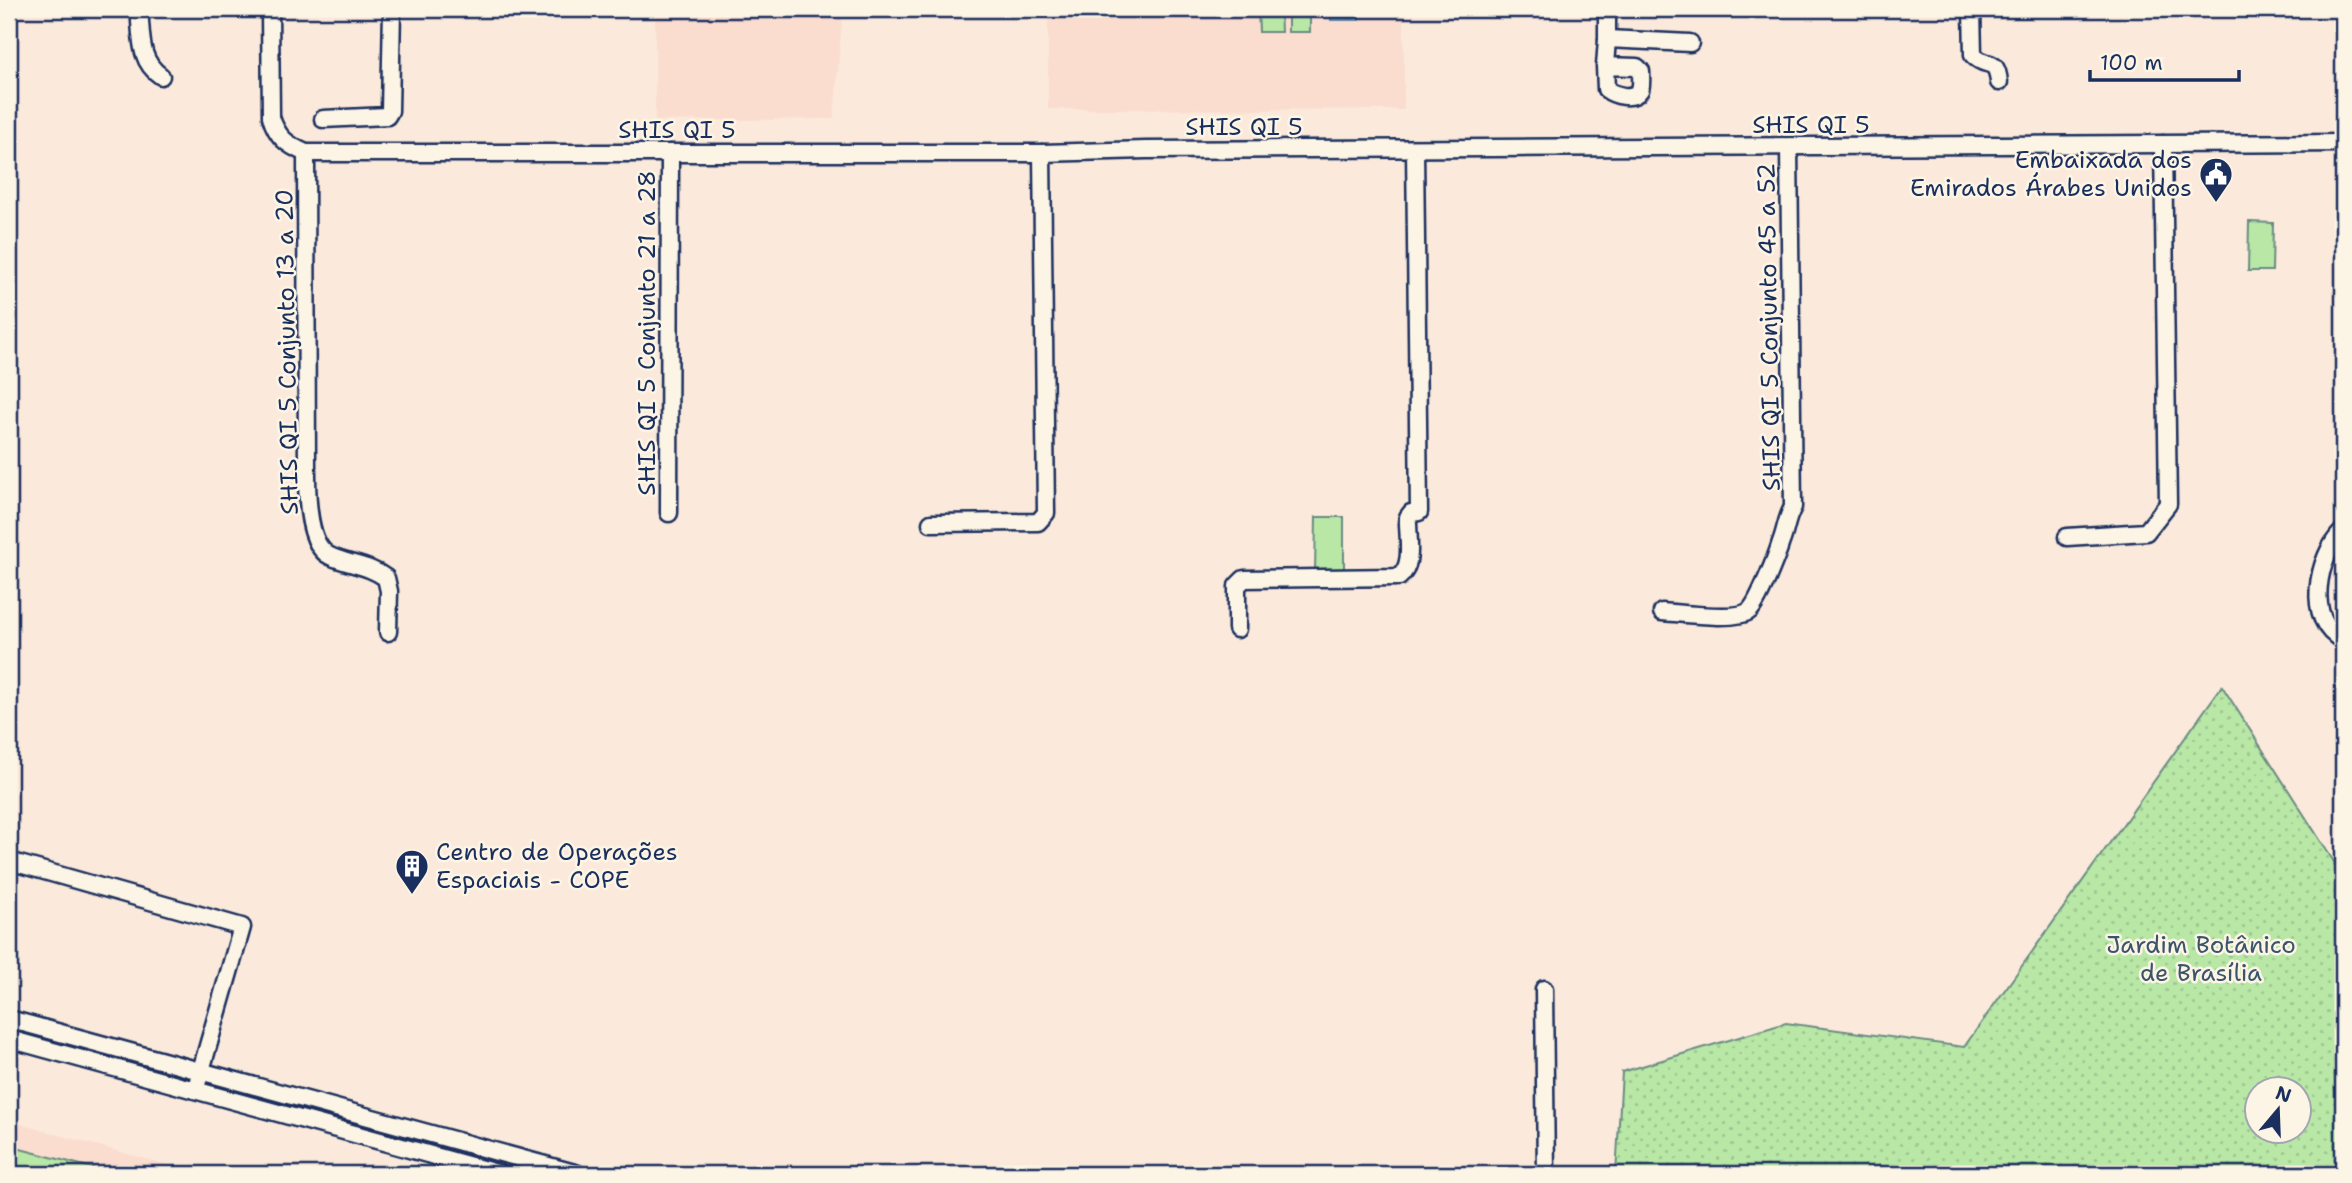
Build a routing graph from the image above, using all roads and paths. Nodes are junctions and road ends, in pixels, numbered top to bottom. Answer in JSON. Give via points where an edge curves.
{"nodes":[{"id":1,"x":139,"y":9,"type":"edge"},
{"id":2,"x":270,"y":9,"type":"edge"},
{"id":3,"x":392,"y":9,"type":"edge"},
{"id":4,"x":1607,"y":9,"type":"edge"},
{"id":5,"x":1972,"y":9,"type":"edge"},
{"id":6,"x":1607,"y":39,"type":"junction"},
{"id":7,"x":1690,"y":43,"type":"dead end"},
{"id":8,"x":1605,"y":66,"type":"dead end"},
{"id":9,"x":161,"y":76,"type":"dead end"},
{"id":10,"x":1999,"y":82,"type":"dead end"},
{"id":11,"x":323,"y":119,"type":"dead end"},
{"id":12,"x":2343,"y":143,"type":"edge"},
{"id":13,"x":2163,"y":144,"type":"junction"},
{"id":14,"x":1789,"y":148,"type":"junction"},
{"id":15,"x":1415,"y":149,"type":"junction"},
{"id":16,"x":306,"y":153,"type":"junction"},
{"id":17,"x":670,"y":153,"type":"junction"},
{"id":18,"x":1042,"y":153,"type":"junction"},
{"id":19,"x":670,"y":513,"type":"dead end"},
{"id":20,"x":931,"y":523,"type":"dead end"},
{"id":21,"x":2343,"y":531,"type":"edge"},
{"id":22,"x":2067,"y":537,"type":"dead end"},
{"id":23,"x":1662,"y":612,"type":"dead end"},
{"id":24,"x":1237,"y":629,"type":"dead end"},
{"id":25,"x":388,"y":632,"type":"dead end"},
{"id":26,"x":2343,"y":640,"type":"edge"},
{"id":27,"x":9,"y":861,"type":"edge"},
{"id":28,"x":1544,"y":989,"type":"dead end"},
{"id":29,"x":9,"y":1020,"type":"edge"},
{"id":30,"x":9,"y":1039,"type":"edge"},
{"id":31,"x":166,"y":1062,"type":"junction"},
{"id":32,"x":201,"y":1071,"type":"junction"},
{"id":33,"x":161,"y":1081,"type":"junction"},
{"id":34,"x":195,"y":1090,"type":"junction"},
{"id":35,"x":280,"y":1093,"type":"junction"},
{"id":36,"x":275,"y":1112,"type":"junction"},
{"id":37,"x":500,"y":1174,"type":"edge"},
{"id":38,"x":578,"y":1174,"type":"edge"},
{"id":39,"x":1546,"y":1174,"type":"edge"}],
"edges":[{"from":1,"to":9,"type":"street","via":[[145,59]]},
{"from":2,"to":16,"type":"street","via":[[271,117],[283,141]]},
{"from":3,"to":11,"type":"street","via":[[387,116]]},
{"from":4,"to":6,"type":"street"},
{"from":5,"to":10,"type":"street","via":[[1973,55],[1998,69]]},
{"from":6,"to":7,"type":"street"},
{"from":6,"to":8,"type":"street"},
{"from":12,"to":13,"type":"street","name":"SHIS QI 5"},
{"from":13,"to":14,"type":"street","name":"SHIS QI 5"},
{"from":13,"to":22,"type":"street","via":[[2168,504],[2146,532]]},
{"from":14,"to":15,"type":"street","name":"SHIS QI 5"},
{"from":14,"to":23,"type":"street","name":"SHIS QI 5 Conjunto 45 a 52","via":[[1793,507],[1778,551],[1748,612],[1736,616]]},
{"from":15,"to":18,"type":"street","name":"SHIS QI 5"},
{"from":15,"to":24,"type":"street","via":[[1419,512],[1408,517],[1405,572],[1399,577],[1244,579],[1237,586]]},
{"from":16,"to":17,"type":"street","name":"SHIS QI 5"},
{"from":16,"to":25,"type":"street","name":"SHIS QI 5 Conjunto 13 a 20","via":[[310,519],[324,552],[386,578]]},
{"from":17,"to":18,"type":"street","name":"SHIS QI 5"},
{"from":17,"to":19,"type":"street","name":"SHIS QI 5 Conjunto 21 a 28"},
{"from":18,"to":20,"type":"street","via":[[1045,513],[1038,523]]},
{"from":21,"to":26,"type":"street","via":[[2320,570],[2320,603],[2327,629]]},
{"from":27,"to":32,"type":"street","via":[[242,927]]},
{"from":28,"to":39,"type":"street"},
{"from":29,"to":31,"type":"street"},
{"from":30,"to":33,"type":"street"},
{"from":31,"to":32,"type":"street"},
{"from":31,"to":33,"type":"street","via":[[172,1075]]},
{"from":32,"to":34,"type":"street"},
{"from":32,"to":35,"type":"street"},
{"from":33,"to":34,"type":"street"},
{"from":34,"to":36,"type":"street"},
{"from":35,"to":36,"type":"street","via":[[269,1102]]},
{"from":35,"to":38,"type":"street"},
{"from":36,"to":37,"type":"street"}]}
